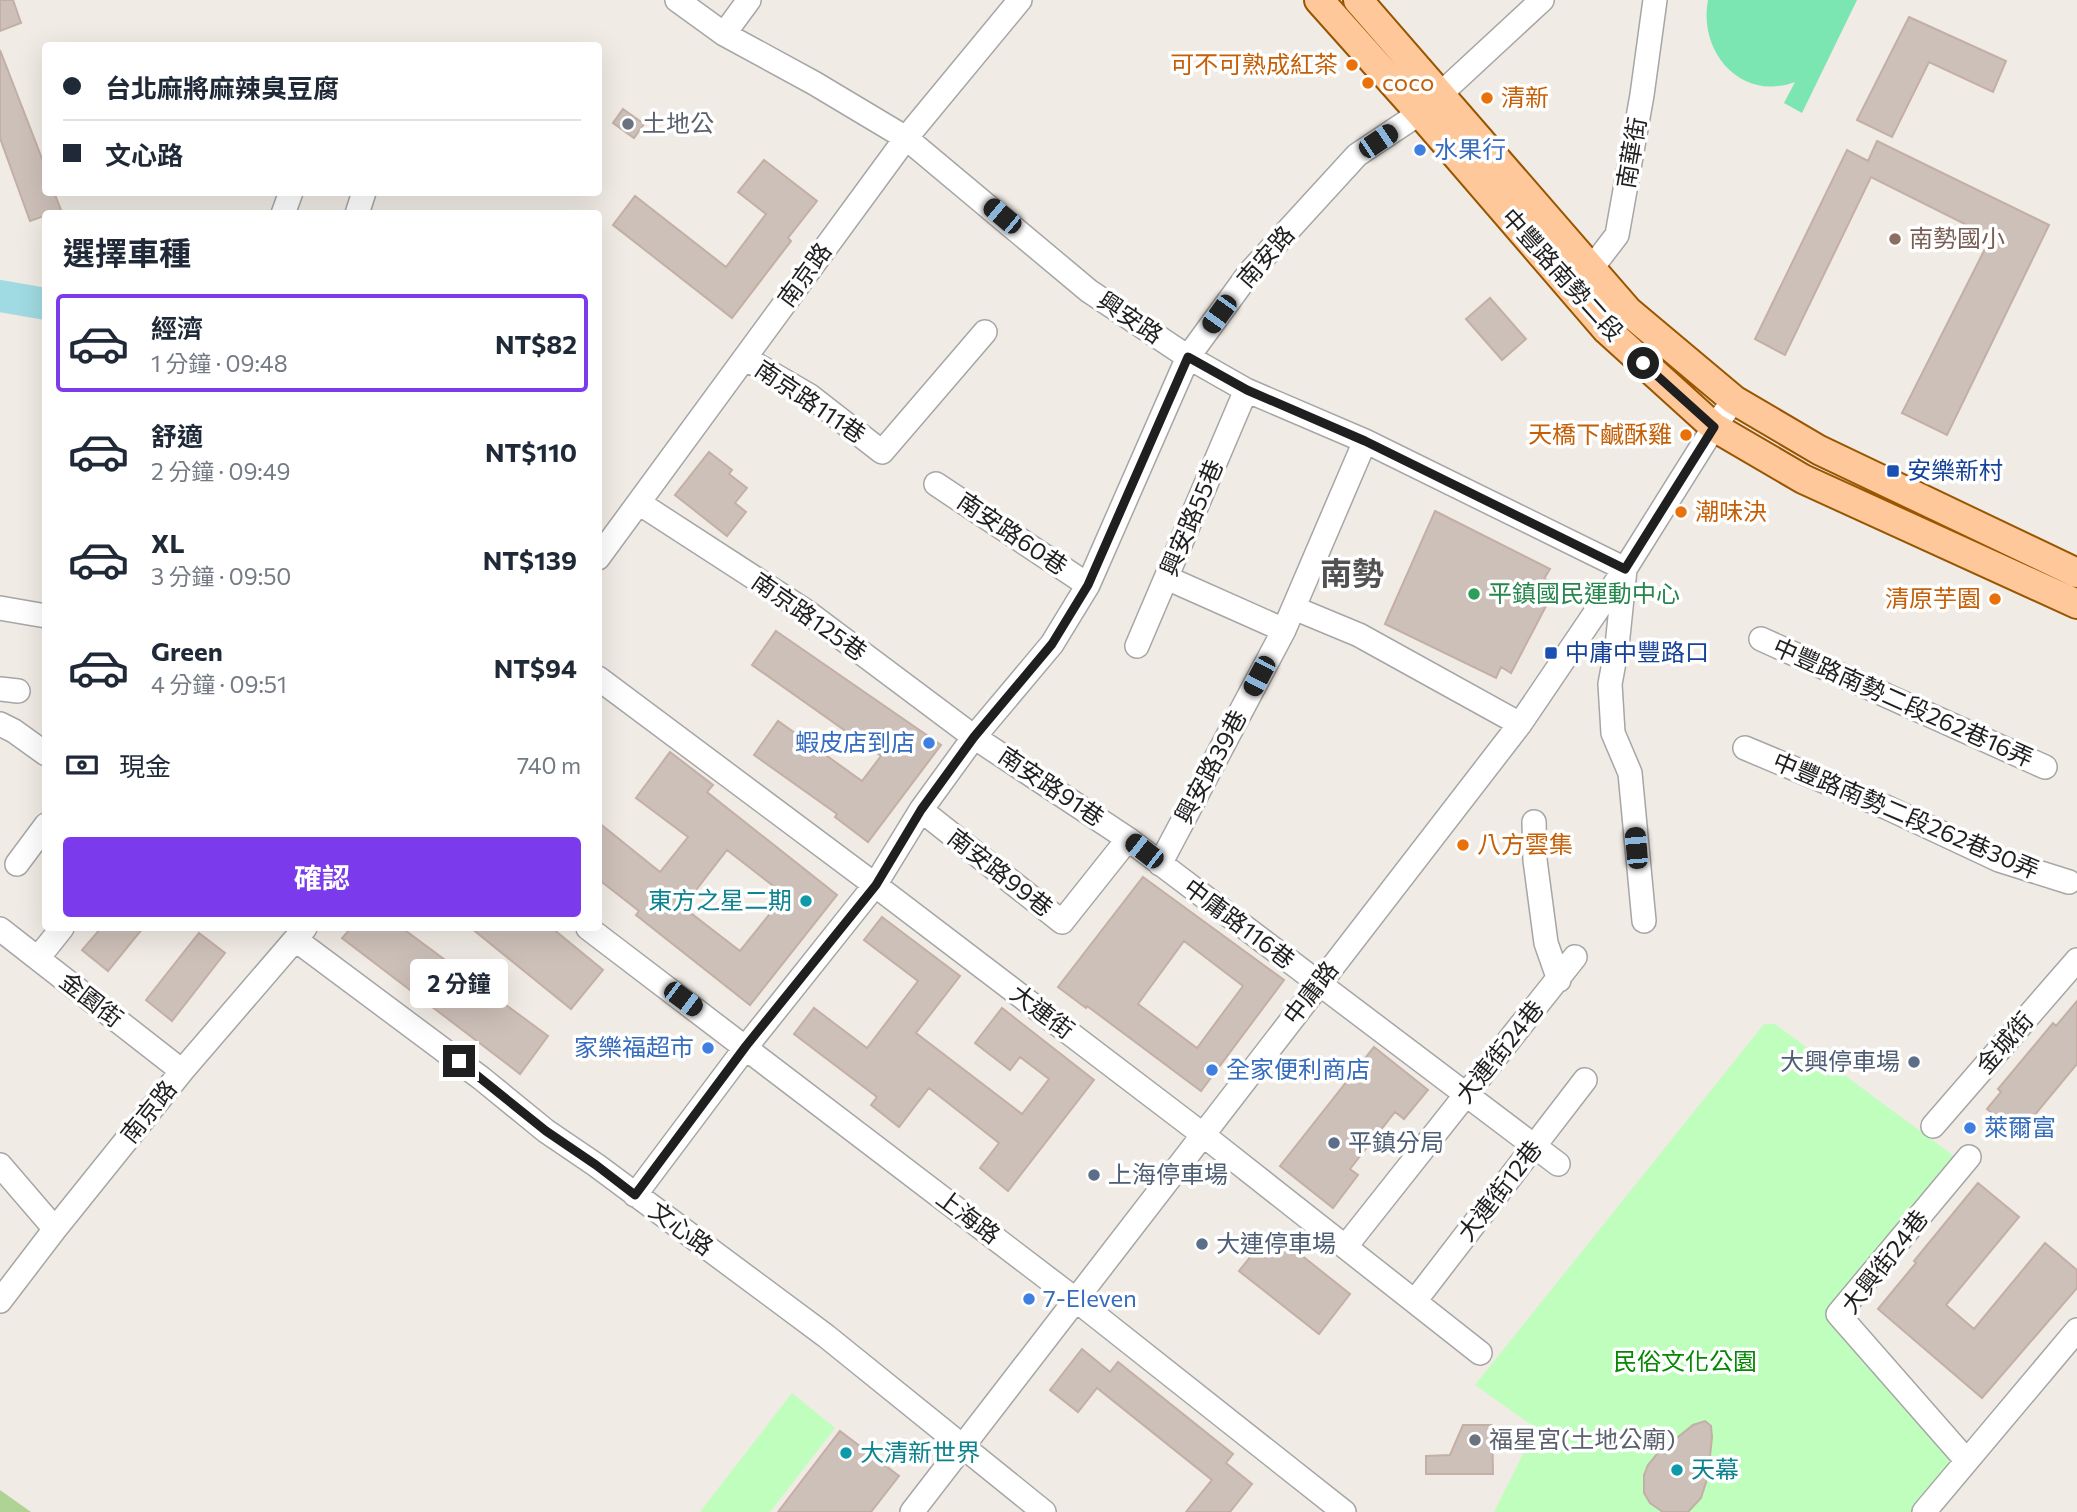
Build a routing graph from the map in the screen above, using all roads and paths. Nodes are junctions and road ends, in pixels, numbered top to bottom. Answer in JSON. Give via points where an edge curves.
{"nodes":[{"id":1,"x":677,"y":0,"type":"edge"},
{"id":2,"x":749,"y":0,"type":"edge"},
{"id":3,"x":1020,"y":0,"type":"edge"},
{"id":4,"x":1319,"y":0,"type":"edge"},
{"id":5,"x":1358,"y":0,"type":"edge"},
{"id":6,"x":1542,"y":0,"type":"edge"},
{"id":7,"x":1650,"y":4,"type":"edge"},
{"id":8,"x":724,"y":34,"type":"junction"},
{"id":9,"x":1429,"y":103,"type":"junction"},
{"id":10,"x":906,"y":138,"type":"junction"},
{"id":11,"x":1591,"y":269,"type":"junction"},
{"id":12,"x":1568,"y":285,"type":"junction"},
{"id":13,"x":985,"y":332,"type":"dead end"},
{"id":14,"x":1188,"y":357,"type":"junction"},
{"id":15,"x":745,"y":358,"type":"junction"},
{"id":16,"x":1247,"y":390,"type":"junction"},
{"id":17,"x":1734,"y":400,"type":"junction"},
{"id":18,"x":1714,"y":427,"type":"junction"},
{"id":19,"x":1365,"y":441,"type":"junction"},
{"id":20,"x":936,"y":484,"type":"dead end"},
{"id":21,"x":639,"y":503,"type":"junction"},
{"id":22,"x":602,"y":553,"type":"edge"},
{"id":23,"x":1625,"y":569,"type":"junction"},
{"id":24,"x":2077,"y":573,"type":"edge"},
{"id":25,"x":1167,"y":578,"type":"junction"},
{"id":26,"x":1088,"y":585,"type":"junction"},
{"id":27,"x":2077,"y":604,"type":"edge"},
{"id":28,"x":0,"y":608,"type":"edge"},
{"id":29,"x":1294,"y":608,"type":"junction"},
{"id":30,"x":42,"y":615,"type":"edge"},
{"id":31,"x":1284,"y":630,"type":"junction"},
{"id":32,"x":1761,"y":639,"type":"dead end"},
{"id":33,"x":1137,"y":646,"type":"dead end"},
{"id":34,"x":602,"y":681,"type":"edge"},
{"id":35,"x":0,"y":724,"type":"edge"},
{"id":36,"x":1520,"y":724,"type":"junction"},
{"id":37,"x":974,"y":737,"type":"junction"},
{"id":38,"x":1745,"y":748,"type":"dead end"},
{"id":39,"x":42,"y":751,"type":"edge"},
{"id":40,"x":2045,"y":767,"type":"dead end"},
{"id":41,"x":921,"y":810,"type":"junction"},
{"id":42,"x":1534,"y":822,"type":"dead end"},
{"id":43,"x":42,"y":830,"type":"edge"},
{"id":44,"x":1128,"y":839,"type":"junction"},
{"id":45,"x":17,"y":864,"type":"dead end"},
{"id":46,"x":1160,"y":864,"type":"junction"},
{"id":47,"x":2069,"y":882,"type":"dead end"},
{"id":48,"x":876,"y":885,"type":"junction"},
{"id":49,"x":1644,"y":921,"type":"dead end"},
{"id":50,"x":0,"y":929,"type":"edge"},
{"id":51,"x":60,"y":931,"type":"edge"},
{"id":52,"x":593,"y":931,"type":"edge"},
{"id":53,"x":301,"y":934,"type":"edge"},
{"id":54,"x":1575,"y":957,"type":"dead end"},
{"id":55,"x":38,"y":958,"type":"junction"},
{"id":56,"x":2077,"y":960,"type":"edge"},
{"id":57,"x":1559,"y":981,"type":"junction"},
{"id":58,"x":1318,"y":984,"type":"junction"},
{"id":59,"x":746,"y":1046,"type":"junction"},
{"id":60,"x":182,"y":1071,"type":"junction"},
{"id":61,"x":1585,"y":1080,"type":"dead end"},
{"id":62,"x":1464,"y":1095,"type":"junction"},
{"id":63,"x":1933,"y":1126,"type":"dead end"},
{"id":64,"x":1202,"y":1134,"type":"junction"},
{"id":65,"x":1535,"y":1146,"type":"junction"},
{"id":66,"x":1969,"y":1157,"type":"dead end"},
{"id":67,"x":1558,"y":1164,"type":"dead end"},
{"id":68,"x":0,"y":1165,"type":"edge"},
{"id":69,"x":635,"y":1195,"type":"junction"},
{"id":70,"x":55,"y":1228,"type":"junction"},
{"id":71,"x":1346,"y":1246,"type":"junction"},
{"id":72,"x":1076,"y":1300,"type":"junction"},
{"id":73,"x":0,"y":1301,"type":"edge"},
{"id":74,"x":1415,"y":1301,"type":"junction"},
{"id":75,"x":2077,"y":1330,"type":"edge"},
{"id":76,"x":1480,"y":1353,"type":"dead end"},
{"id":77,"x":964,"y":1445,"type":"junction"},
{"id":78,"x":1966,"y":1460,"type":"junction"},
{"id":79,"x":912,"y":1512,"type":"edge"},
{"id":80,"x":1044,"y":1512,"type":"edge"},
{"id":81,"x":1344,"y":1512,"type":"edge"},
{"id":82,"x":1924,"y":1512,"type":"edge"}],
"edges":[{"from":1,"to":8,"type":"street","name":"興安路"},
{"from":2,"to":8,"type":"street"},
{"from":3,"to":10,"type":"street","name":"南京路"},
{"from":4,"to":9,"type":"main road","name":"中豐路南勢二段"},
{"from":5,"to":9,"type":"main road","name":"中豐路南勢二段"},
{"from":6,"to":9,"type":"street","name":"南安路"},
{"from":7,"to":11,"type":"street","name":"南華街","via":[[1617,235]]},
{"from":8,"to":10,"type":"street","name":"興安路"},
{"from":9,"to":11,"type":"main road","name":"中豐路南勢二段"},
{"from":9,"to":12,"type":"main road","name":"中豐路南勢二段"},
{"from":9,"to":14,"type":"street","name":"南安路","via":[[1357,155],[1250,272]]},
{"from":10,"to":14,"type":"street","name":"興安路","via":[[1089,290]]},
{"from":10,"to":15,"type":"street","name":"南京路"},
{"from":11,"to":12,"type":"street","name":"南華街"},
{"from":11,"to":17,"type":"main road","name":"中豐路南勢二段","via":[[1628,311]]},
{"from":12,"to":18,"type":"main road","name":"中豐路南勢二段","via":[[1607,330]]},
{"from":13,"to":15,"type":"street","name":"南京路111巷","via":[[882,452],[810,396]]},
{"from":14,"to":16,"type":"street","name":"興安路"},
{"from":14,"to":26,"type":"street","name":"南安路"},
{"from":15,"to":21,"type":"street","name":"南京路"},
{"from":16,"to":19,"type":"street","name":"興安路"},
{"from":16,"to":25,"type":"street","name":"興安路55巷"},
{"from":17,"to":18,"type":"street","name":"中庸路"},
{"from":17,"to":24,"type":"main road","name":"中豐路南勢二段","via":[[1819,450]]},
{"from":18,"to":23,"type":"street","name":"中庸路"},
{"from":18,"to":27,"type":"main road","name":"中豐路南勢二段","via":[[1803,479]]},
{"from":19,"to":23,"type":"street","name":"興安路"},
{"from":19,"to":29,"type":"street","name":"興安路39巷"},
{"from":20,"to":26,"type":"street","name":"南安路60巷"},
{"from":21,"to":22,"type":"street","name":"南京路"},
{"from":21,"to":37,"type":"street","name":"南京路125巷","via":[[807,612]]},
{"from":23,"to":36,"type":"street","name":"中庸路"},
{"from":23,"to":49,"type":"street","name":"中庸路","via":[[1610,684],[1613,733],[1630,773]]},
{"from":25,"to":31,"type":"street"},
{"from":25,"to":33,"type":"street","name":"興安路55巷"},
{"from":26,"to":37,"type":"street","name":"南安路","via":[[1052,644]]},
{"from":28,"to":30,"type":"street"},
{"from":29,"to":31,"type":"street","name":"興安路39巷"},
{"from":29,"to":36,"type":"street","via":[[1359,635]]},
{"from":31,"to":46,"type":"street","name":"興安路39巷"},
{"from":32,"to":40,"type":"street","name":"中豐路南勢二段262巷16弄"},
{"from":34,"to":48,"type":"street","name":"大連街"},
{"from":35,"to":39,"type":"street"},
{"from":36,"to":58,"type":"street","name":"中庸路"},
{"from":37,"to":41,"type":"street","name":"南安路"},
{"from":37,"to":44,"type":"street","name":"南安路91巷"},
{"from":38,"to":47,"type":"street","name":"中豐路南勢二段262巷30弄","via":[[1999,860]]},
{"from":41,"to":44,"type":"street","name":"南安路99巷","via":[[1062,922]]},
{"from":41,"to":48,"type":"street","name":"南安路"},
{"from":42,"to":57,"type":"street","via":[[1546,943]]},
{"from":43,"to":45,"type":"street"},
{"from":44,"to":46,"type":"street","name":"南安路91巷"},
{"from":46,"to":58,"type":"street","name":"中庸路116巷"},
{"from":48,"to":59,"type":"street","name":"南安路"},
{"from":48,"to":64,"type":"street","name":"大連街"},
{"from":50,"to":55,"type":"street","name":"金園街"},
{"from":51,"to":55,"type":"street"},
{"from":52,"to":59,"type":"street","name":"上海路"},
{"from":53,"to":60,"type":"street","name":"南京路"},
{"from":53,"to":69,"type":"street","name":"文心路","via":[[546,1131]]},
{"from":54,"to":57,"type":"street","name":"大連街24巷"},
{"from":55,"to":60,"type":"street","name":"金園街"},
{"from":56,"to":63,"type":"street","name":"金城街"},
{"from":57,"to":62,"type":"street","name":"大連街24巷"},
{"from":58,"to":62,"type":"street","name":"中庸路116巷"},
{"from":58,"to":64,"type":"street","name":"中庸路"},
{"from":59,"to":69,"type":"street","name":"南安路"},
{"from":59,"to":72,"type":"street","name":"上海路"},
{"from":60,"to":70,"type":"street","name":"南京路"},
{"from":61,"to":65,"type":"street","name":"大連街12巷"},
{"from":62,"to":65,"type":"street","name":"中庸路116巷"},
{"from":62,"to":71,"type":"street","name":"大連街24巷"},
{"from":64,"to":71,"type":"street","name":"大連街"},
{"from":64,"to":72,"type":"street","name":"中庸路"},
{"from":65,"to":67,"type":"street","name":"中庸路116巷"},
{"from":65,"to":74,"type":"street","name":"大連街12巷"},
{"from":66,"to":78,"type":"street","name":"大興街24巷","via":[[1838,1314]]},
{"from":68,"to":70,"type":"street"},
{"from":69,"to":77,"type":"street","name":"文心路"},
{"from":70,"to":73,"type":"street","name":"南京路"},
{"from":71,"to":74,"type":"street","name":"大連街"},
{"from":72,"to":77,"type":"street","name":"中庸路"},
{"from":72,"to":81,"type":"street","name":"上海路"},
{"from":74,"to":76,"type":"street","name":"大連街"},
{"from":75,"to":78,"type":"street"},
{"from":77,"to":79,"type":"street","name":"中庸路"},
{"from":77,"to":80,"type":"street","name":"文心路"},
{"from":78,"to":82,"type":"street"}]}
